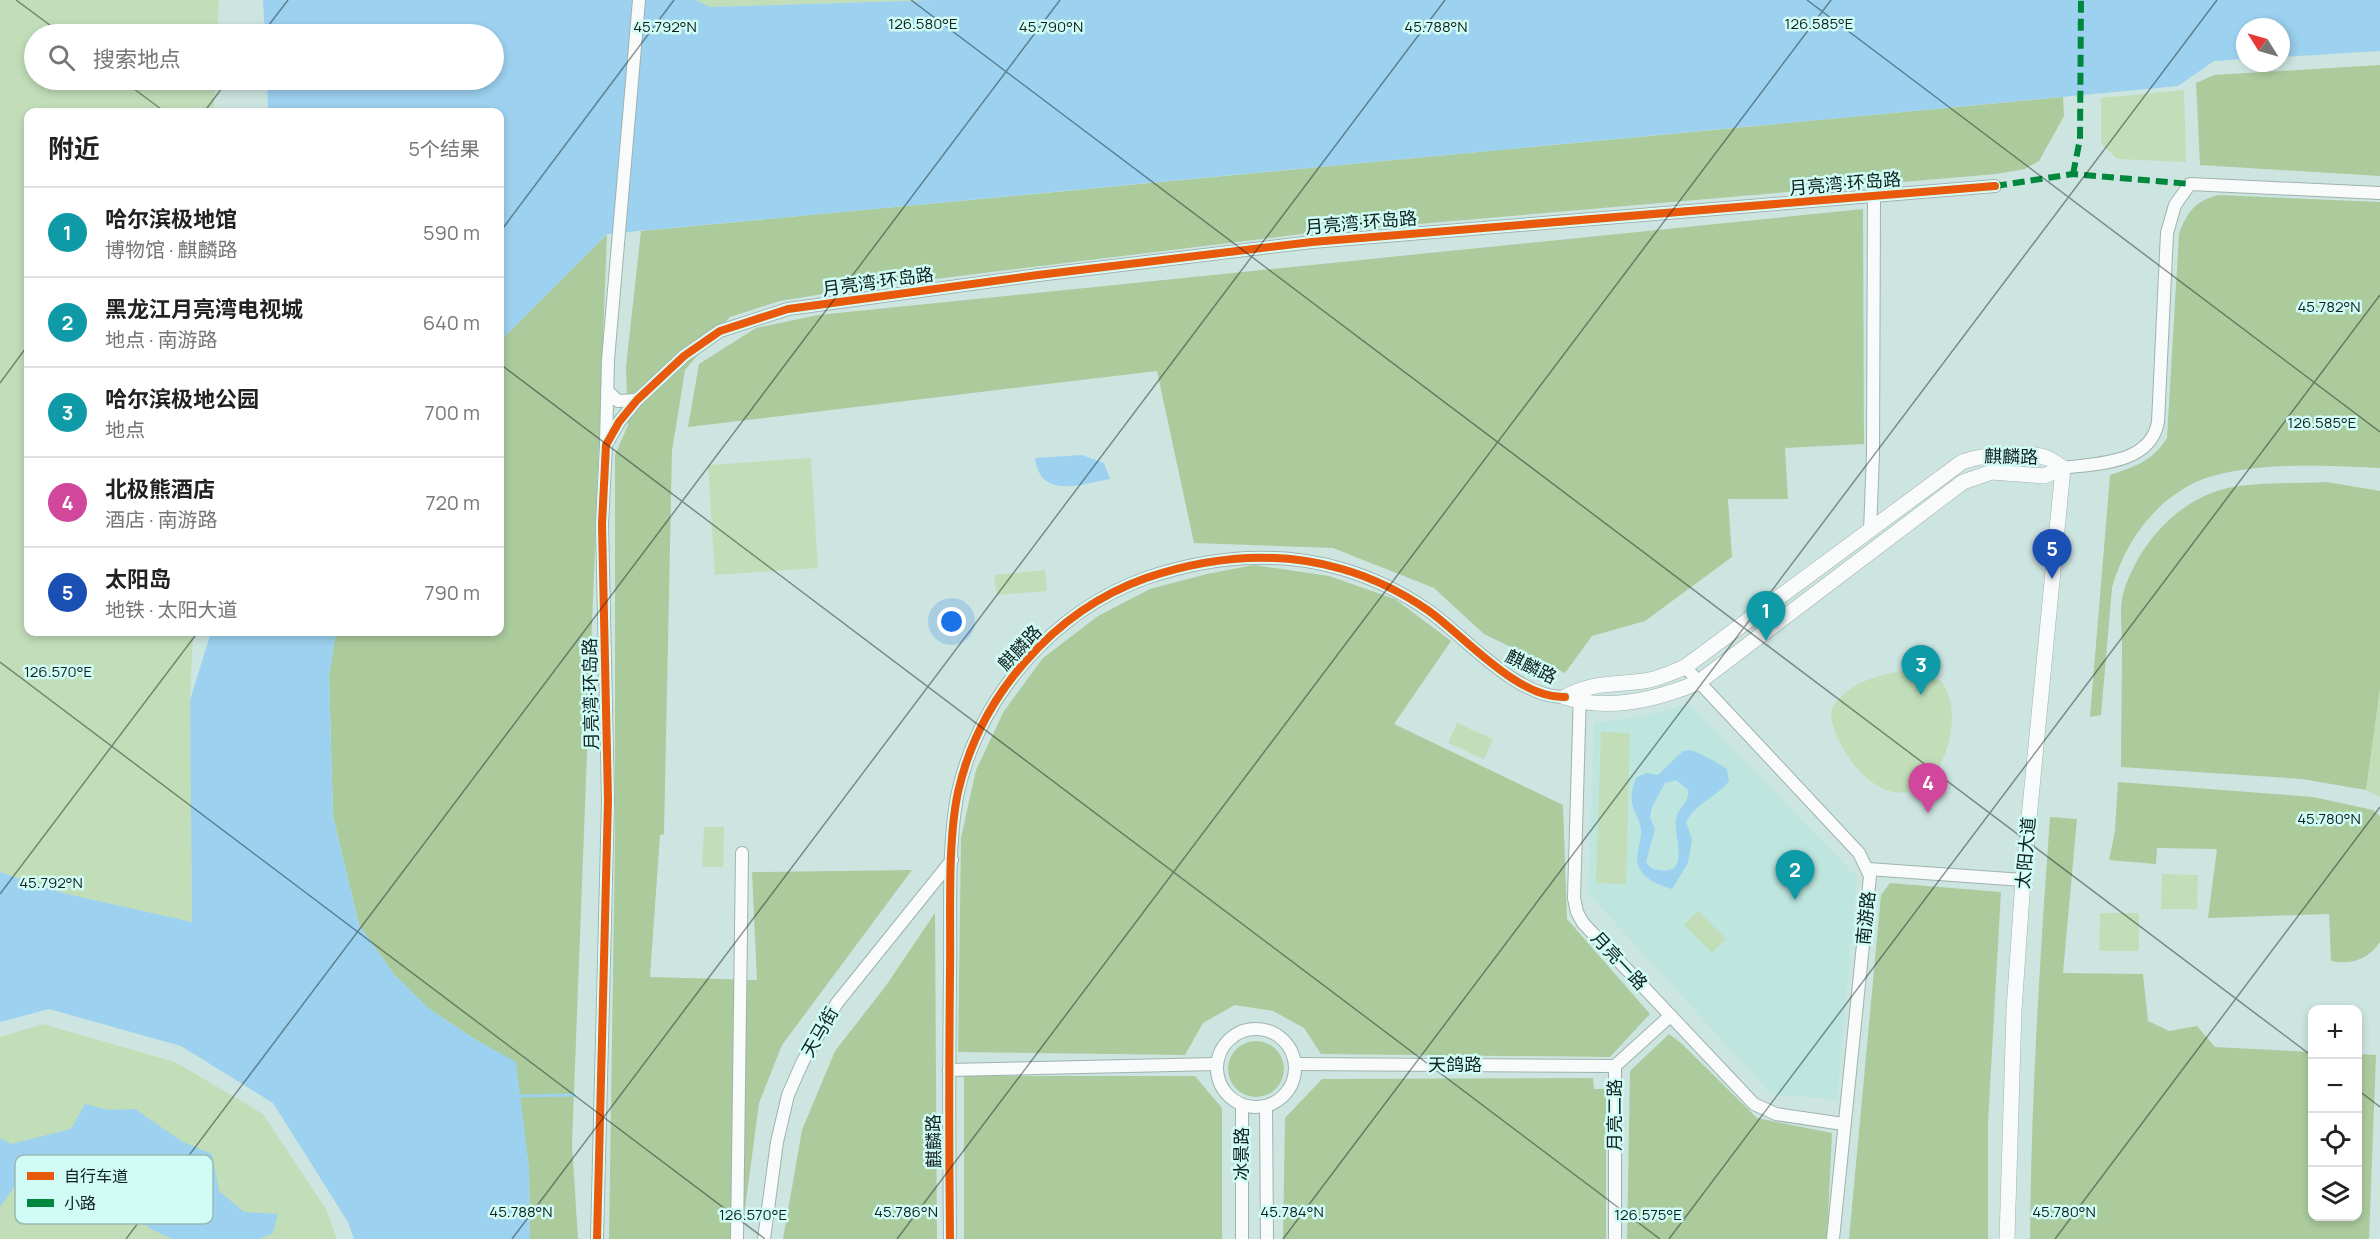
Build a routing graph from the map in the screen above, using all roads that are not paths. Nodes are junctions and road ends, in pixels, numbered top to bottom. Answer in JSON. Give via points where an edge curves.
{"nodes":[{"id":1,"x":639,"y":0,"type":"edge"},
{"id":2,"x":1995,"y":186,"type":"dead end"},
{"id":3,"x":2380,"y":193,"type":"edge"},
{"id":4,"x":1874,"y":197,"type":"junction"},
{"id":5,"x":607,"y":391,"type":"junction"},
{"id":6,"x":637,"y":400,"type":"junction"},
{"id":7,"x":606,"y":445,"type":"junction"},
{"id":8,"x":2063,"y":468,"type":"junction"},
{"id":9,"x":1870,"y":531,"type":"junction"},
{"id":10,"x":1685,"y":667,"type":"junction"},
{"id":11,"x":1700,"y":682,"type":"junction"},
{"id":12,"x":1575,"y":695,"type":"junction"},
{"id":13,"x":742,"y":853,"type":"dead end"},
{"id":14,"x":952,"y":860,"type":"junction"},
{"id":15,"x":1868,"y":869,"type":"junction"},
{"id":16,"x":2023,"y":880,"type":"junction"},
{"id":17,"x":1670,"y":1016,"type":"junction"},
{"id":18,"x":1216,"y":1064,"type":"junction"},
{"id":19,"x":1295,"y":1064,"type":"junction"},
{"id":20,"x":1615,"y":1066,"type":"junction"},
{"id":21,"x":949,"y":1070,"type":"junction"},
{"id":22,"x":1242,"y":1105,"type":"junction"},
{"id":23,"x":1266,"y":1106,"type":"junction"},
{"id":24,"x":1843,"y":1124,"type":"junction"},
{"id":25,"x":597,"y":1239,"type":"edge"},
{"id":26,"x":737,"y":1239,"type":"edge"},
{"id":27,"x":764,"y":1239,"type":"edge"},
{"id":28,"x":950,"y":1239,"type":"edge"},
{"id":29,"x":1242,"y":1239,"type":"edge"},
{"id":30,"x":1267,"y":1239,"type":"edge"},
{"id":31,"x":1615,"y":1239,"type":"edge"},
{"id":32,"x":1833,"y":1239,"type":"edge"},
{"id":33,"x":2007,"y":1239,"type":"edge"}],
"edges":[{"from":1,"to":5,"type":"street"},
{"from":2,"to":4,"type":"street","name":"月亮湾·环岛路"},
{"from":3,"to":8,"type":"street","via":[[2190,184],[2175,205],[2167,233],[2158,422],[2153,440],[2128,456]]},
{"from":4,"to":6,"type":"street","name":"月亮湾·环岛路","via":[[1312,242],[788,309],[720,331],[684,356]]},
{"from":4,"to":9,"type":"street"},
{"from":5,"to":6,"type":"street","via":[[618,401]]},
{"from":5,"to":7,"type":"street"},
{"from":6,"to":7,"type":"street","name":"月亮湾·环岛路"},
{"from":7,"to":25,"type":"street","name":"月亮湾·环岛路","via":[[602,524],[608,800]]},
{"from":8,"to":9,"type":"main road","name":"麒麟路","via":[[2046,457],[1972,458],[1943,475]]},
{"from":8,"to":11,"type":"main road","name":"麒麟路","via":[[2044,476],[1992,472],[1963,482]]},
{"from":8,"to":16,"type":"main road","name":"太阳大道"},
{"from":9,"to":10,"type":"main road","name":"麒麟路"},
{"from":10,"to":11,"type":"street","name":"南游路"},
{"from":10,"to":12,"type":"main road","name":"麒麟路","via":[[1655,679],[1603,683]]},
{"from":11,"to":12,"type":"main road","name":"麒麟路","via":[[1676,692],[1635,700]]},
{"from":11,"to":15,"type":"street","name":"南游路","via":[[1859,853]]},
{"from":12,"to":14,"type":"street","name":"麒麟路","via":[[1538,690],[1506,674],[1414,601],[1345,570],[1282,558],[1246,557],[1175,569],[1116,591],[1084,609],[1041,645],[1007,684],[968,756],[957,795]]},
{"from":12,"to":17,"type":"street","name":"月亮一路","via":[[1577,912]]},
{"from":13,"to":26,"type":"street"},
{"from":14,"to":21,"type":"street","name":"麒麟路"},
{"from":14,"to":27,"type":"street","name":"天马街","via":[[837,1003],[803,1061],[777,1142]]},
{"from":15,"to":16,"type":"street"},
{"from":15,"to":24,"type":"street","name":"南游路"},
{"from":16,"to":33,"type":"main road","name":"太阳大道","via":[[2013,1032]]},
{"from":17,"to":20,"type":"street","name":"月亮二路"},
{"from":17,"to":24,"type":"street","name":"月亮一路","via":[[1764,1110]]},
{"from":18,"to":19,"type":"street","via":[[1227,1041],[1244,1031],[1262,1029],[1284,1041]]},
{"from":18,"to":21,"type":"street"},
{"from":18,"to":22,"type":"street","via":[[1222,1089]]},
{"from":19,"to":20,"type":"street","name":"天鸽路"},
{"from":19,"to":23,"type":"street","via":[[1291,1085],[1277,1102]]},
{"from":20,"to":31,"type":"street","name":"月亮二路"},
{"from":21,"to":28,"type":"street","name":"麒麟路"},
{"from":22,"to":23,"type":"street"},
{"from":22,"to":29,"type":"street","name":"冰景路"},
{"from":23,"to":30,"type":"street","name":"冰景路"},
{"from":24,"to":32,"type":"street","name":"南游路"}]}
